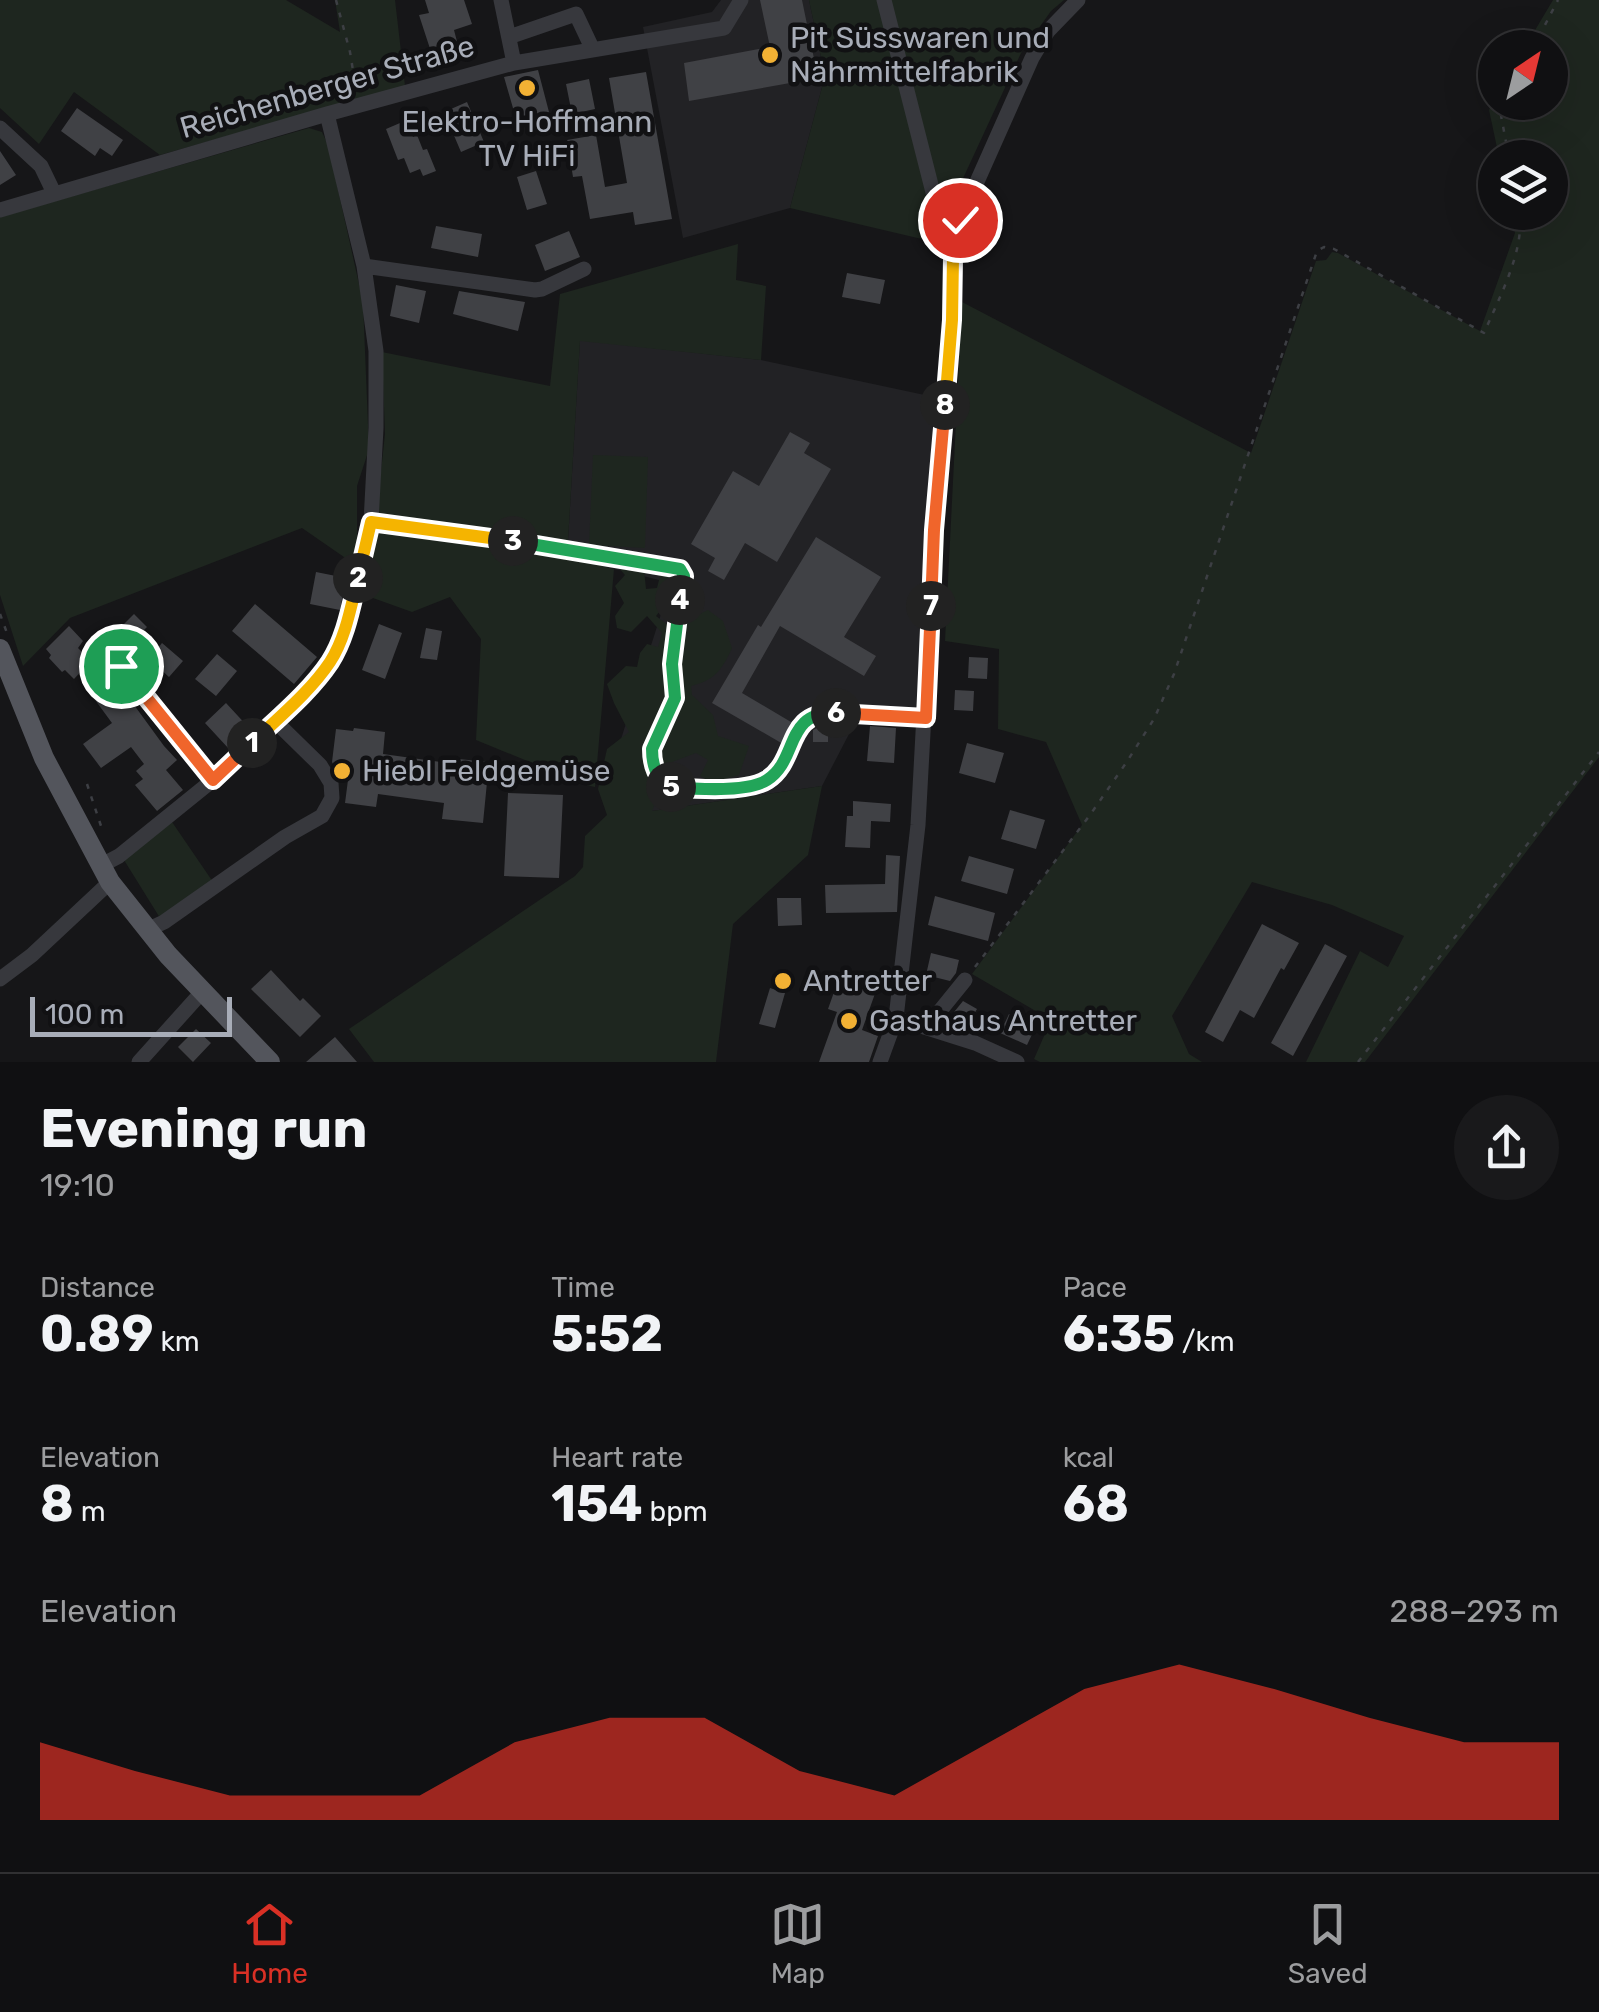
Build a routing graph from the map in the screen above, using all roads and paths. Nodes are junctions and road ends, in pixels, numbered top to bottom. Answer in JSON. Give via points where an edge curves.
{"nodes":[{"id":1,"x":336,"y":0,"type":"edge"},
{"id":2,"x":501,"y":0,"type":"edge"},
{"id":3,"x":741,"y":0,"type":"edge"},
{"id":4,"x":884,"y":0,"type":"edge"},
{"id":5,"x":1078,"y":0,"type":"edge"},
{"id":6,"x":1558,"y":0,"type":"edge"},
{"id":7,"x":1542,"y":30,"type":"edge"},
{"id":8,"x":510,"y":37,"type":"junction"},
{"id":9,"x":593,"y":50,"type":"junction"},
{"id":10,"x":514,"y":63,"type":"junction"},
{"id":11,"x":358,"y":105,"type":"junction"},
{"id":12,"x":326,"y":114,"type":"junction"},
{"id":13,"x":0,"y":128,"type":"edge"},
{"id":14,"x":54,"y":193,"type":"junction"},
{"id":15,"x":0,"y":210,"type":"edge"},
{"id":16,"x":1519,"y":230,"type":"edge"},
{"id":17,"x":954,"y":243,"type":"junction"},
{"id":18,"x":364,"y":266,"type":"junction"},
{"id":19,"x":584,"y":269,"type":"dead end"},
{"id":20,"x":371,"y":522,"type":"junction"},
{"id":21,"x":0,"y":649,"type":"edge"},
{"id":22,"x":121,"y":666,"type":"dead end"},
{"id":23,"x":926,"y":718,"type":"junction"},
{"id":24,"x":275,"y":721,"type":"junction"},
{"id":25,"x":797,"y":733,"type":"joint"},
{"id":26,"x":1599,"y":752,"type":"edge"},
{"id":27,"x":213,"y":780,"type":"junction"},
{"id":28,"x":87,"y":784,"type":"dead end"},
{"id":29,"x":106,"y":840,"type":"dead end"},
{"id":30,"x":105,"y":874,"type":"junction"},
{"id":31,"x":147,"y":930,"type":"junction"},
{"id":32,"x":0,"y":979,"type":"edge"},
{"id":33,"x":964,"y":980,"type":"joint"},
{"id":34,"x":202,"y":992,"type":"junction"},
{"id":35,"x":896,"y":1018,"type":"junction"},
{"id":36,"x":929,"y":1028,"type":"junction"},
{"id":37,"x":139,"y":1062,"type":"edge"},
{"id":38,"x":270,"y":1062,"type":"edge"},
{"id":39,"x":880,"y":1062,"type":"edge"},
{"id":40,"x":1017,"y":1062,"type":"edge"},
{"id":41,"x":1358,"y":1062,"type":"edge"}],
"edges":[{"from":1,"to":11,"type":"path"},
{"from":2,"to":8,"type":"street"},
{"from":3,"to":9,"type":"street","name":"Reichenberger Straße","via":[[724,28]]},
{"from":4,"to":17,"type":"street","via":[[941,224]]},
{"from":5,"to":17,"type":"street","via":[[1032,58]]},
{"from":6,"to":7,"type":"path"},
{"from":8,"to":9,"type":"street","via":[[576,14]]},
{"from":8,"to":10,"type":"street"},
{"from":9,"to":10,"type":"street","name":"Reichenberger Straße"},
{"from":10,"to":11,"type":"street","name":"Reichenberger Straße"},
{"from":11,"to":12,"type":"street","name":"Reichenberger Straße"},
{"from":12,"to":14,"type":"street","name":"Reichenberger Straße"},
{"from":12,"to":18,"type":"street"},
{"from":13,"to":14,"type":"street","via":[[41,166]]},
{"from":14,"to":15,"type":"street","name":"Reichenberger Straße"},
{"from":16,"to":33,"type":"path","via":[[1484,333],[1334,249],[1317,251],[1154,719]]},
{"from":17,"to":23,"type":"street"},
{"from":18,"to":19,"type":"street","via":[[534,290]]},
{"from":18,"to":20,"type":"street","via":[[376,351]]},
{"from":20,"to":24,"type":"street","via":[[348,622],[330,661]]},
{"from":20,"to":25,"type":"path","via":[[680,569],[675,698],[652,749],[659,778],[670,787],[762,783],[776,772]]},
{"from":21,"to":30,"type":"main road","via":[[44,758]]},
{"from":22,"to":27,"type":"street"},
{"from":23,"to":25,"type":"street","via":[[821,713]]},
{"from":23,"to":35,"type":"street"},
{"from":24,"to":27,"type":"street"},
{"from":24,"to":31,"type":"street","via":[[331,782],[332,798],[322,816]]},
{"from":26,"to":41,"type":"path"},
{"from":27,"to":30,"type":"street","via":[[118,856]]},
{"from":28,"to":29,"type":"path"},
{"from":30,"to":31,"type":"main road"},
{"from":30,"to":32,"type":"street","via":[[32,955]]},
{"from":31,"to":34,"type":"main road"},
{"from":33,"to":36,"type":"street"},
{"from":34,"to":37,"type":"street"},
{"from":34,"to":38,"type":"main road"},
{"from":35,"to":36,"type":"street"},
{"from":35,"to":39,"type":"street"},
{"from":36,"to":40,"type":"street"}]}
